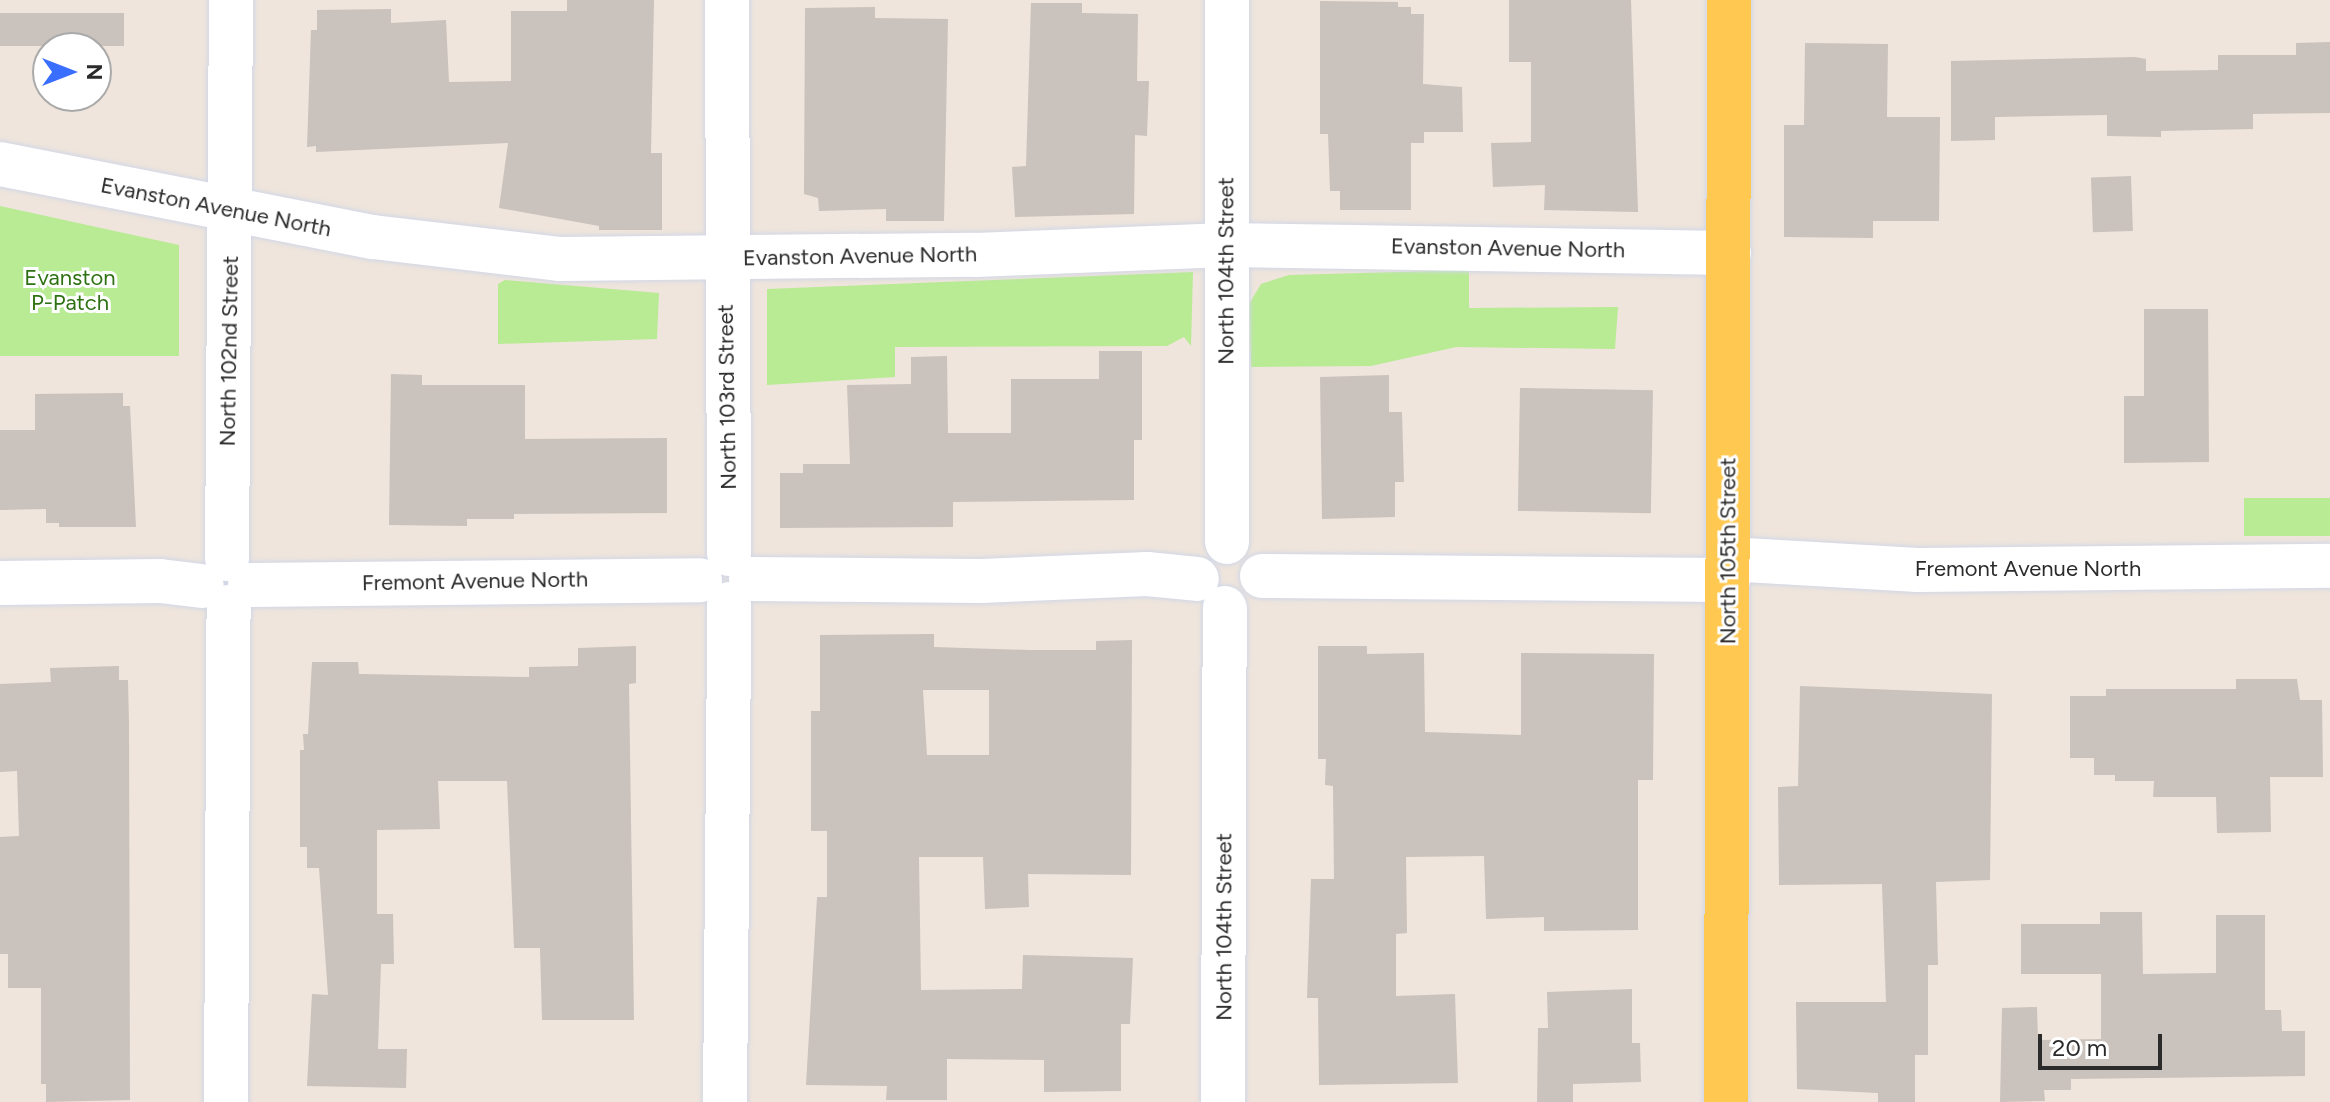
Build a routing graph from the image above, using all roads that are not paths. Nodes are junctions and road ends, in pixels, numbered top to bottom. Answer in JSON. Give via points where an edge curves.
{"nodes":[{"id":1,"x":231,"y":0,"type":"edge"},
{"id":2,"x":727,"y":0,"type":"edge"},
{"id":3,"x":1227,"y":0,"type":"edge"},
{"id":4,"x":1729,"y":0,"type":"edge"},
{"id":5,"x":0,"y":164,"type":"edge"},
{"id":6,"x":230,"y":212,"type":"junction"},
{"id":7,"x":1226,"y":245,"type":"junction"},
{"id":8,"x":1729,"y":253,"type":"junction"},
{"id":9,"x":725,"y":258,"type":"junction"},
{"id":10,"x":1227,"y":542,"type":"junction"},
{"id":11,"x":2330,"y":566,"type":"edge"},
{"id":12,"x":1728,"y":569,"type":"junction"},
{"id":13,"x":1262,"y":576,"type":"junction"},
{"id":14,"x":727,"y":579,"type":"junction"},
{"id":15,"x":0,"y":583,"type":"edge"},
{"id":16,"x":227,"y":584,"type":"junction"},
{"id":17,"x":1211,"y":593,"type":"junction"},
{"id":18,"x":226,"y":1102,"type":"edge"},
{"id":19,"x":725,"y":1102,"type":"edge"},
{"id":20,"x":1223,"y":1102,"type":"edge"},
{"id":21,"x":1726,"y":1102,"type":"edge"}],
"edges":[{"from":1,"to":6,"type":"street","name":"North 102nd Street"},
{"from":2,"to":9,"type":"street","name":"North 103rd Street"},
{"from":3,"to":7,"type":"street","name":"North 104th Street"},
{"from":4,"to":8,"type":"main road","name":"North 105th Street"},
{"from":5,"to":6,"type":"street","name":"Evanston Avenue North"},
{"from":6,"to":9,"type":"street","name":"Evanston Avenue North","via":[[458,250],[561,259]]},
{"from":6,"to":16,"type":"street","name":"North 102nd Street"},
{"from":7,"to":8,"type":"street","name":"Evanston Avenue North"},
{"from":7,"to":9,"type":"street","name":"Evanston Avenue North"},
{"from":7,"to":10,"type":"street","name":"North 104th Street"},
{"from":8,"to":12,"type":"main road","name":"North 105th Street"},
{"from":9,"to":14,"type":"street","name":"North 103rd Street"},
{"from":10,"to":13,"type":"street","via":[[1251,550]]},
{"from":10,"to":17,"type":"street","via":[[1203,554]]},
{"from":11,"to":12,"type":"street","name":"Fremont Avenue North","via":[[1835,568],[1787,559]]},
{"from":12,"to":13,"type":"street","name":"Fremont Avenue North","via":[[1597,576]]},
{"from":12,"to":21,"type":"main road","name":"North 105th Street"},
{"from":13,"to":17,"type":"street","via":[[1251,600]]},
{"from":14,"to":16,"type":"street","name":"Fremont Avenue North"},
{"from":14,"to":17,"type":"street","name":"Fremont Avenue North","via":[[981,581],[1147,574]]},
{"from":14,"to":19,"type":"street","name":"North 103rd Street"},
{"from":15,"to":16,"type":"street","name":"Fremont Avenue North"},
{"from":16,"to":18,"type":"street","name":"North 102nd Street"},
{"from":17,"to":20,"type":"street","name":"North 104th Street"}]}
